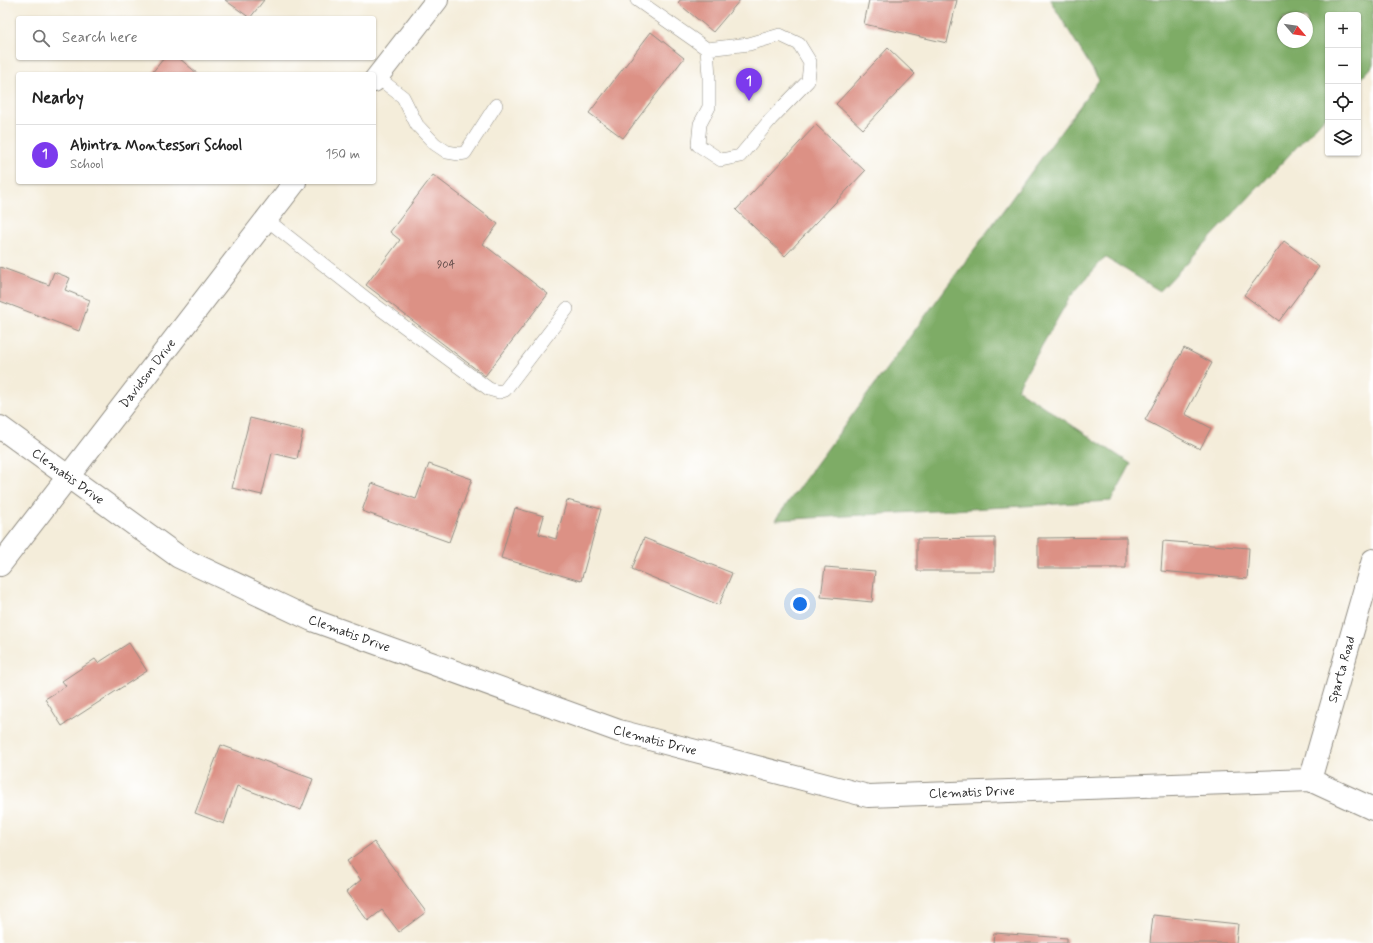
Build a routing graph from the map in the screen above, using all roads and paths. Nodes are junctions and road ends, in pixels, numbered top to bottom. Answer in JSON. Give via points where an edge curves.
{"nodes":[{"id":1,"x":437,"y":0,"type":"edge"},
{"id":2,"x":636,"y":0,"type":"edge"},
{"id":3,"x":707,"y":49,"type":"junction"},
{"id":4,"x":376,"y":78,"type":"edge"},
{"id":5,"x":376,"y":80,"type":"edge"},
{"id":6,"x":496,"y":105,"type":"dead end"},
{"id":7,"x":293,"y":184,"type":"edge"},
{"id":8,"x":266,"y":219,"type":"junction"},
{"id":9,"x":567,"y":309,"type":"dead end"},
{"id":10,"x":0,"y":427,"type":"edge"},
{"id":11,"x":68,"y":476,"type":"junction"},
{"id":12,"x":1373,"y":560,"type":"edge"},
{"id":13,"x":0,"y":565,"type":"edge"},
{"id":14,"x":1310,"y":780,"type":"junction"},
{"id":15,"x":1373,"y":809,"type":"edge"}],
"edges":[{"from":1,"to":4,"type":"street"},
{"from":2,"to":3,"type":"lane"},
{"from":3,"to":3,"type":"lane","via":[[709,107],[700,124],[698,145],[721,160],[740,156],[808,81],[810,62],[799,44],[780,35],[749,44]]},
{"from":5,"to":6,"type":"lane","via":[[402,97],[417,124],[435,144],[447,152],[465,153]]},
{"from":7,"to":8,"type":"street","name":"Davidson Drive"},
{"from":8,"to":9,"type":"lane","via":[[379,308],[494,391],[505,390]]},
{"from":8,"to":11,"type":"street","name":"Davidson Drive"},
{"from":10,"to":11,"type":"street","name":"Clematis Drive"},
{"from":11,"to":13,"type":"street","name":"Davidson Drive"},
{"from":11,"to":14,"type":"street","name":"Clematis Drive","via":[[179,557],[312,620],[618,731],[868,796]]},
{"from":12,"to":14,"type":"street","name":"Sparta Road"},
{"from":14,"to":15,"type":"street","name":"Clematis Drive"}]}
